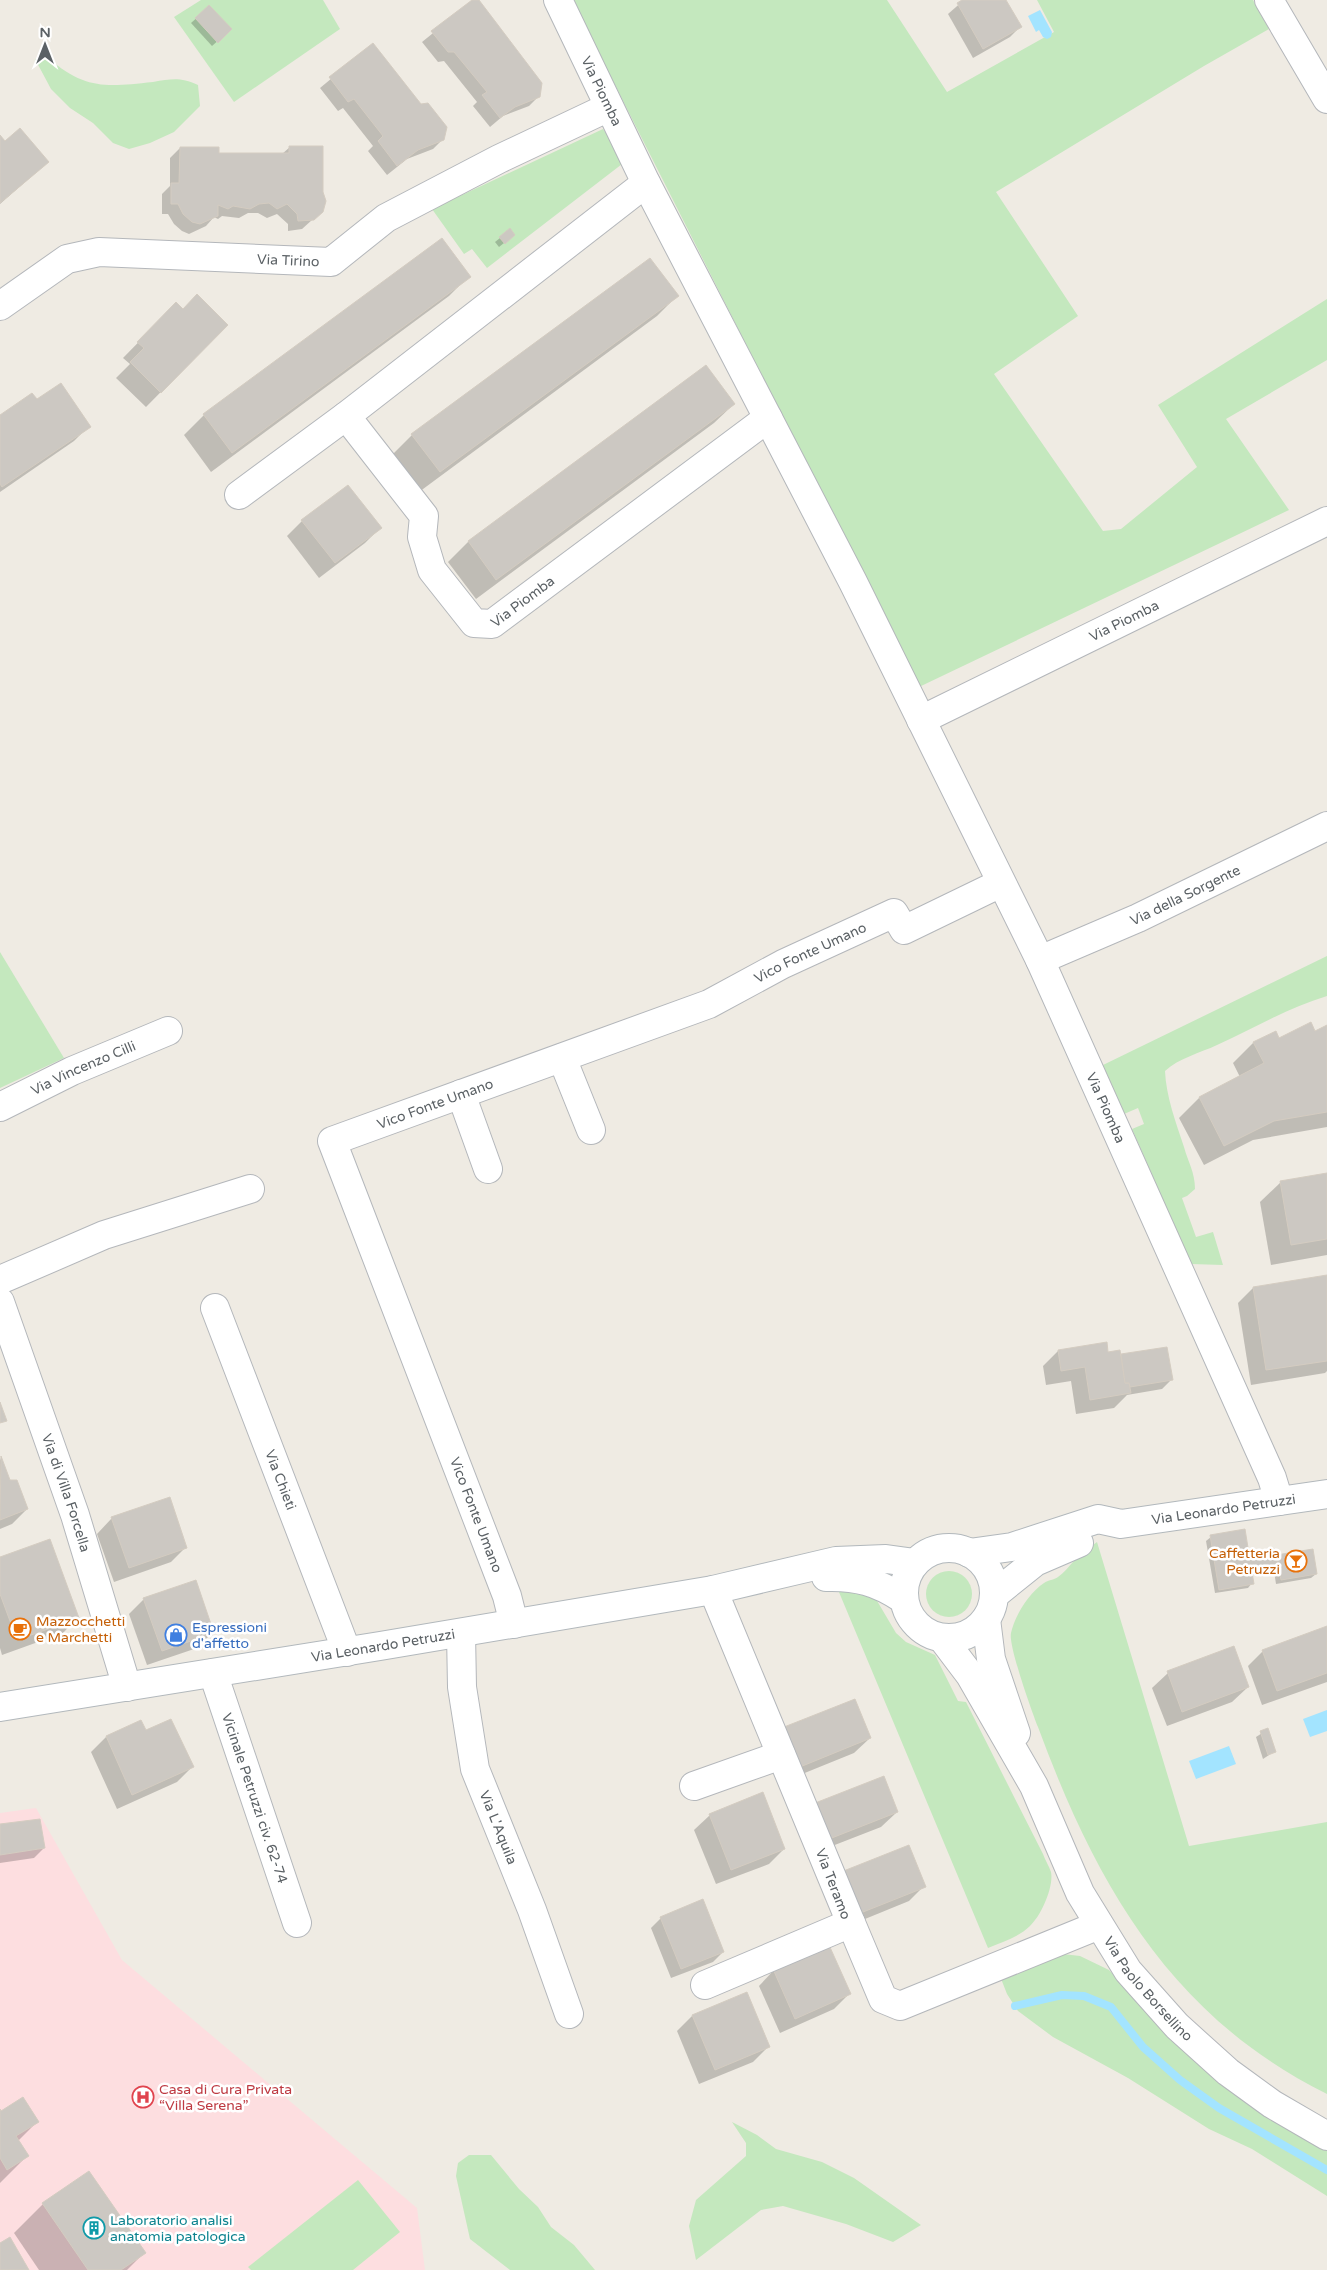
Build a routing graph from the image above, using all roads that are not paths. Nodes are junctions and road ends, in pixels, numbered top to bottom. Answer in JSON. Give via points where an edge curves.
{"nodes":[{"id":1,"x":558,"y":0,"type":"edge"},
{"id":2,"x":1268,"y":0,"type":"edge"},
{"id":3,"x":1327,"y":99,"type":"edge"},
{"id":4,"x":610,"y":107,"type":"junction"},
{"id":5,"x":646,"y":183,"type":"junction"},
{"id":6,"x":0,"y":306,"type":"edge"},
{"id":7,"x":346,"y":416,"type":"junction"},
{"id":8,"x":768,"y":418,"type":"junction"},
{"id":9,"x":239,"y":495,"type":"dead end"},
{"id":10,"x":1327,"y":521,"type":"edge"},
{"id":11,"x":921,"y":720,"type":"junction"},
{"id":12,"x":1327,"y":826,"type":"edge"},
{"id":13,"x":1001,"y":883,"type":"junction"},
{"id":14,"x":1040,"y":960,"type":"junction"},
{"id":15,"x":168,"y":1031,"type":"dead end"},
{"id":16,"x":562,"y":1058,"type":"junction"},
{"id":17,"x":461,"y":1094,"type":"junction"},
{"id":18,"x":0,"y":1107,"type":"edge"},
{"id":19,"x":591,"y":1130,"type":"dead end"},
{"id":20,"x":488,"y":1169,"type":"dead end"},
{"id":21,"x":250,"y":1189,"type":"dead end"},
{"id":22,"x":0,"y":1280,"type":"edge"},
{"id":23,"x":0,"y":1302,"type":"edge"},
{"id":24,"x":215,"y":1308,"type":"dead end"},
{"id":25,"x":1327,"y":1494,"type":"edge"},
{"id":26,"x":1279,"y":1501,"type":"junction"},
{"id":27,"x":1121,"y":1524,"type":"junction"},
{"id":28,"x":969,"y":1553,"type":"junction"},
{"id":29,"x":915,"y":1563,"type":"junction"},
{"id":30,"x":765,"y":1579,"type":"junction"},
{"id":31,"x":712,"y":1590,"type":"junction"},
{"id":32,"x":904,"y":1599,"type":"junction"},
{"id":33,"x":990,"y":1607,"type":"junction"},
{"id":34,"x":514,"y":1624,"type":"junction"},
{"id":35,"x":461,"y":1632,"type":"junction"},
{"id":36,"x":942,"y":1638,"type":"junction"},
{"id":37,"x":347,"y":1652,"type":"junction"},
{"id":38,"x":213,"y":1673,"type":"junction"},
{"id":39,"x":127,"y":1687,"type":"junction"},
{"id":40,"x":0,"y":1707,"type":"edge"},
{"id":41,"x":781,"y":1756,"type":"junction"},
{"id":42,"x":694,"y":1786,"type":"dead end"},
{"id":43,"x":1034,"y":1786,"type":"junction"},
{"id":44,"x":297,"y":1923,"type":"dead end"},
{"id":45,"x":851,"y":1923,"type":"junction"},
{"id":46,"x":1099,"y":1925,"type":"junction"},
{"id":47,"x":705,"y":1984,"type":"dead end"},
{"id":48,"x":569,"y":2014,"type":"dead end"},
{"id":49,"x":1327,"y":2136,"type":"edge"}],
"edges":[{"from":1,"to":4,"type":"street","name":"Via Piomba"},
{"from":2,"to":3,"type":"street"},
{"from":4,"to":5,"type":"street","name":"Via Piomba"},
{"from":4,"to":6,"type":"street","name":"Via Tirino","via":[[499,159],[386,218],[332,262],[99,252],[66,258]]},
{"from":5,"to":7,"type":"street"},
{"from":5,"to":8,"type":"street","name":"Via Piomba"},
{"from":7,"to":8,"type":"street","name":"Via Piomba","via":[[424,516],[422,537],[432,570],[474,623],[492,624]]},
{"from":7,"to":9,"type":"street"},
{"from":8,"to":11,"type":"street","name":"Via Piomba"},
{"from":10,"to":11,"type":"street","name":"Via Piomba"},
{"from":11,"to":13,"type":"street","name":"Via Piomba"},
{"from":12,"to":14,"type":"street","name":"Via della Sorgente","via":[[1138,918]]},
{"from":13,"to":14,"type":"street","name":"Via Piomba"},
{"from":13,"to":16,"type":"street","name":"Vico Fonte Umano","via":[[904,930],[894,913],[783,964],[710,1004]]},
{"from":14,"to":26,"type":"street","name":"Via Piomba","via":[[1272,1478]]},
{"from":15,"to":18,"type":"street","name":"Via Vincenzo Cilli","via":[[72,1071]]},
{"from":16,"to":17,"type":"street","name":"Vico Fonte Umano"},
{"from":16,"to":19,"type":"street"},
{"from":17,"to":20,"type":"street"},
{"from":17,"to":34,"type":"street","name":"Vico Fonte Umano","via":[[332,1141],[507,1596]]},
{"from":21,"to":22,"type":"street","via":[[104,1235]]},
{"from":23,"to":39,"type":"street","name":"Via di Villa Forcella","via":[[75,1514]]},
{"from":24,"to":37,"type":"street","name":"Via Chieti"},
{"from":25,"to":26,"type":"street","name":"Via Leonardo Petruzzi"},
{"from":26,"to":27,"type":"street","name":"Via Leonardo Petruzzi"},
{"from":27,"to":28,"type":"street","name":"Via Leonardo Petruzzi","via":[[1098,1519],[1017,1546]]},
{"from":27,"to":33,"type":"street","name":"Via Leonardo Petruzzi","via":[[1102,1537],[1075,1544],[1035,1562]]},
{"from":28,"to":29,"type":"street","via":[[955,1548],[940,1548]]},
{"from":28,"to":33,"type":"street","via":[[980,1560],[993,1582]]},
{"from":29,"to":30,"type":"street","name":"Via Leonardo Petruzzi","via":[[886,1559],[836,1561]]},
{"from":29,"to":32,"type":"street","via":[[907,1574]]},
{"from":30,"to":31,"type":"street","name":"Via Leonardo Petruzzi"},
{"from":30,"to":32,"type":"street","name":"Via Leonardo Petruzzi","via":[[859,1578],[878,1584]]},
{"from":31,"to":34,"type":"street","name":"Via Leonardo Petruzzi"},
{"from":31,"to":41,"type":"street","name":"Via Teramo"},
{"from":32,"to":36,"type":"street","via":[[906,1611],[920,1629]]},
{"from":33,"to":36,"type":"street","via":[[977,1629],[954,1639]]},
{"from":33,"to":43,"type":"street","name":"Via Paolo Borsellino","via":[[991,1659]]},
{"from":34,"to":35,"type":"street","name":"Via Leonardo Petruzzi"},
{"from":35,"to":37,"type":"street","name":"Via Leonardo Petruzzi"},
{"from":35,"to":48,"type":"street","name":"Via L'Aquila","via":[[462,1688],[474,1769],[532,1910]]},
{"from":36,"to":43,"type":"street","name":"Via Paolo Borsellino","via":[[970,1675]]},
{"from":37,"to":38,"type":"street","name":"Via Leonardo Petruzzi"},
{"from":38,"to":39,"type":"street","name":"Via Leonardo Petruzzi"},
{"from":38,"to":44,"type":"street","name":"Vicinale Petruzzi civ. 62-74"},
{"from":39,"to":40,"type":"street","name":"Via Leonardo Petruzzi"},
{"from":41,"to":42,"type":"street"},
{"from":41,"to":45,"type":"street","name":"Via Teramo"},
{"from":43,"to":46,"type":"street","name":"Via Paolo Borsellino","via":[[1080,1893]]},
{"from":45,"to":46,"type":"street","via":[[884,1999],[900,2006]]},
{"from":45,"to":47,"type":"street","name":"Via Teramo"},
{"from":46,"to":49,"type":"street","name":"Via Paolo Borsellino","via":[[1128,1971],[1228,2072],[1272,2104]]}]}
